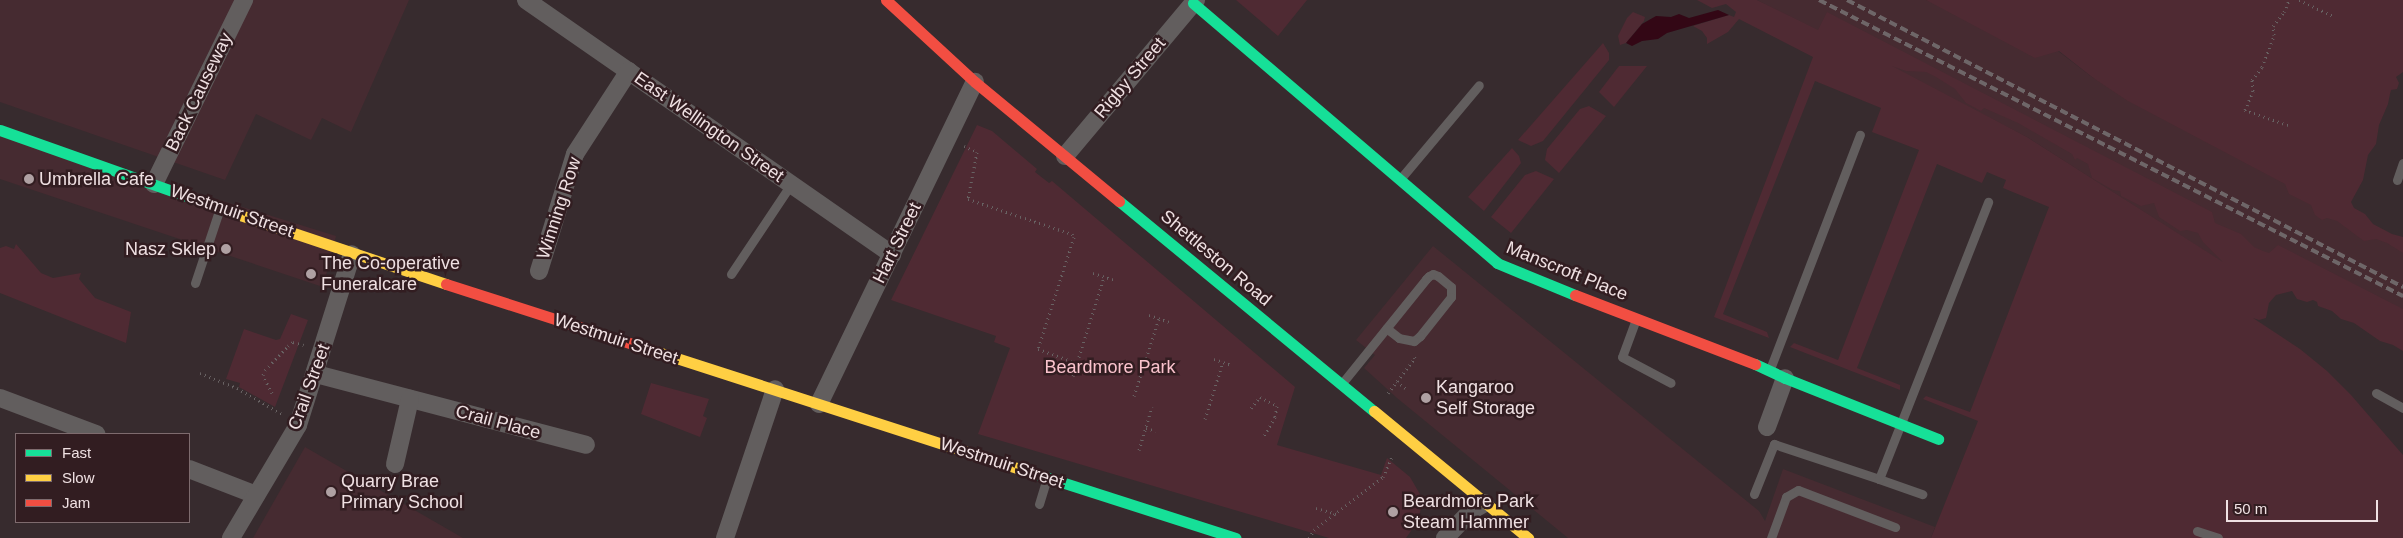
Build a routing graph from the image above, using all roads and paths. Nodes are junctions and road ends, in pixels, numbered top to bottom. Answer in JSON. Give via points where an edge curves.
{"nodes":[{"id":1,"x":244,"y":0,"type":"edge"},
{"id":2,"x":526,"y":0,"type":"edge"},
{"id":3,"x":886,"y":0,"type":"edge"},
{"id":4,"x":2288,"y":0,"type":"edge"},
{"id":5,"x":2300,"y":0,"type":"edge"},
{"id":6,"x":1195,"y":1,"type":"edge"},
{"id":7,"x":2334,"y":16,"type":"dead end"},
{"id":8,"x":629,"y":71,"type":"junction"},
{"id":9,"x":975,"y":82,"type":"junction"},
{"id":10,"x":1479,"y":85,"type":"dead end"},
{"id":11,"x":2288,"y":124,"type":"dead end"},
{"id":12,"x":0,"y":130,"type":"edge"},
{"id":13,"x":1860,"y":135,"type":"dead end"},
{"id":14,"x":948,"y":138,"type":"junction"},
{"id":15,"x":1065,"y":156,"type":"junction"},
{"id":16,"x":2403,"y":163,"type":"edge"},
{"id":17,"x":1399,"y":180,"type":"junction"},
{"id":18,"x":2397,"y":180,"type":"dead end"},
{"id":19,"x":154,"y":184,"type":"junction"},
{"id":20,"x":791,"y":184,"type":"junction"},
{"id":21,"x":1988,"y":202,"type":"dead end"},
{"id":22,"x":220,"y":208,"type":"junction"},
{"id":23,"x":352,"y":254,"type":"junction"},
{"id":24,"x":892,"y":254,"type":"junction"},
{"id":25,"x":539,"y":271,"type":"dead end"},
{"id":26,"x":731,"y":274,"type":"dead end"},
{"id":27,"x":1093,"y":274,"type":"dead end"},
{"id":28,"x":1104,"y":277,"type":"junction"},
{"id":29,"x":1115,"y":280,"type":"dead end"},
{"id":30,"x":195,"y":283,"type":"dead end"},
{"id":31,"x":1149,"y":315,"type":"dead end"},
{"id":32,"x":1159,"y":318,"type":"junction"},
{"id":33,"x":1636,"y":319,"type":"junction"},
{"id":34,"x":1169,"y":322,"type":"dead end"},
{"id":35,"x":1386,"y":328,"type":"dead end"},
{"id":36,"x":1414,"y":341,"type":"junction"},
{"id":37,"x":324,"y":348,"type":"junction"},
{"id":38,"x":1214,"y":359,"type":"dead end"},
{"id":39,"x":1077,"y":362,"type":"junction"},
{"id":40,"x":1223,"y":362,"type":"junction"},
{"id":41,"x":1231,"y":364,"type":"dead end"},
{"id":42,"x":1770,"y":369,"type":"junction"},
{"id":43,"x":200,"y":373,"type":"dead end"},
{"id":44,"x":316,"y":374,"type":"junction"},
{"id":45,"x":1073,"y":376,"type":"dead end"},
{"id":46,"x":1785,"y":378,"type":"junction"},
{"id":47,"x":1397,"y":382,"type":"junction"},
{"id":48,"x":1671,"y":383,"type":"dead end"},
{"id":49,"x":1341,"y":384,"type":"junction"},
{"id":50,"x":1405,"y":388,"type":"dead end"},
{"id":51,"x":775,"y":390,"type":"junction"},
{"id":52,"x":272,"y":393,"type":"dead end"},
{"id":53,"x":2376,"y":393,"type":"dead end"},
{"id":54,"x":1134,"y":396,"type":"dead end"},
{"id":55,"x":0,"y":398,"type":"edge"},
{"id":56,"x":410,"y":399,"type":"junction"},
{"id":57,"x":819,"y":404,"type":"junction"},
{"id":58,"x":1152,"y":407,"type":"dead end"},
{"id":59,"x":1251,"y":408,"type":"dead end"},
{"id":60,"x":2403,"y":408,"type":"edge"},
{"id":61,"x":1374,"y":411,"type":"junction"},
{"id":62,"x":1205,"y":419,"type":"dead end"},
{"id":63,"x":298,"y":424,"type":"junction"},
{"id":64,"x":1901,"y":424,"type":"junction"},
{"id":65,"x":1767,"y":427,"type":"dead end"},
{"id":66,"x":1146,"y":428,"type":"junction"},
{"id":67,"x":1156,"y":432,"type":"dead end"},
{"id":68,"x":93,"y":433,"type":"edge"},
{"id":69,"x":1401,"y":433,"type":"junction"},
{"id":70,"x":1263,"y":438,"type":"dead end"},
{"id":71,"x":1938,"y":439,"type":"dead end"},
{"id":72,"x":586,"y":445,"type":"dead end"},
{"id":73,"x":1139,"y":450,"type":"dead end"},
{"id":74,"x":395,"y":464,"type":"dead end"},
{"id":75,"x":190,"y":470,"type":"edge"},
{"id":76,"x":1048,"y":477,"type":"junction"},
{"id":77,"x":1879,"y":479,"type":"junction"},
{"id":78,"x":1754,"y":494,"type":"dead end"},
{"id":79,"x":1922,"y":494,"type":"dead end"},
{"id":80,"x":256,"y":495,"type":"junction"},
{"id":81,"x":1485,"y":502,"type":"junction"},
{"id":82,"x":1039,"y":504,"type":"dead end"},
{"id":83,"x":1316,"y":508,"type":"dead end"},
{"id":84,"x":1336,"y":514,"type":"junction"},
{"id":85,"x":1895,"y":527,"type":"dead end"},
{"id":86,"x":2197,"y":531,"type":"dead end"},
{"id":87,"x":231,"y":538,"type":"edge"},
{"id":88,"x":726,"y":538,"type":"edge"},
{"id":89,"x":1236,"y":538,"type":"edge"},
{"id":90,"x":1309,"y":538,"type":"edge"},
{"id":91,"x":1444,"y":538,"type":"edge"},
{"id":92,"x":1528,"y":538,"type":"edge"},
{"id":93,"x":1771,"y":538,"type":"edge"},
{"id":94,"x":2218,"y":538,"type":"edge"}],
"edges":[{"from":1,"to":19,"type":"street","name":"Back Causeway"},
{"from":2,"to":8,"type":"street","name":"East Wellington Street"},
{"from":3,"to":9,"type":"street","name":"Shettleston Road"},
{"from":4,"to":11,"type":"path","via":[[2284,12],[2273,26],[2274,35],[2262,67],[2252,80],[2253,91],[2246,110]]},
{"from":5,"to":7,"type":"path"},
{"from":6,"to":15,"type":"street","name":"Rigby Street"},
{"from":6,"to":17,"type":"street","name":"Manscroft Place"},
{"from":8,"to":20,"type":"street","name":"East Wellington Street"},
{"from":8,"to":25,"type":"street","name":"Winning Row","via":[[575,154]]},
{"from":9,"to":14,"type":"street","name":"Hart Street"},
{"from":9,"to":15,"type":"street","name":"Shettleston Road"},
{"from":10,"to":17,"type":"lane"},
{"from":12,"to":19,"type":"street","name":"Westmuir Street"},
{"from":13,"to":42,"type":"lane"},
{"from":14,"to":24,"type":"street","name":"Hart Street"},
{"from":14,"to":39,"type":"path","via":[[977,152],[968,199],[1072,234],[1074,238],[1038,349]]},
{"from":15,"to":49,"type":"street","name":"Shettleston Road"},
{"from":16,"to":18,"type":"lane"},
{"from":17,"to":33,"type":"street","name":"Manscroft Place","via":[[1497,263]]},
{"from":19,"to":22,"type":"street","name":"Westmuir Street"},
{"from":20,"to":24,"type":"street","name":"East Wellington Street"},
{"from":20,"to":26,"type":"lane"},
{"from":21,"to":64,"type":"lane"},
{"from":22,"to":23,"type":"street","name":"Westmuir Street"},
{"from":22,"to":30,"type":"lane"},
{"from":23,"to":37,"type":"street","name":"Crail Street"},
{"from":23,"to":51,"type":"street","name":"Westmuir Street"},
{"from":24,"to":57,"type":"street","name":"Hart Street"},
{"from":27,"to":28,"type":"path"},
{"from":28,"to":29,"type":"path"},
{"from":28,"to":39,"type":"path"},
{"from":31,"to":32,"type":"path"},
{"from":32,"to":34,"type":"path"},
{"from":32,"to":54,"type":"path"},
{"from":33,"to":42,"type":"street","name":"Manscroft Place"},
{"from":33,"to":48,"type":"lane","via":[[1622,357]]},
{"from":35,"to":36,"type":"lane","via":[[1399,338]]},
{"from":36,"to":47,"type":"path","via":[[1415,358]]},
{"from":36,"to":49,"type":"lane","via":[[1451,296],[1451,287],[1433,274]]},
{"from":37,"to":44,"type":"street","name":"Crail Street"},
{"from":37,"to":52,"type":"path","via":[[293,342],[288,346],[263,375]]},
{"from":38,"to":40,"type":"path"},
{"from":39,"to":45,"type":"path"},
{"from":40,"to":41,"type":"path"},
{"from":40,"to":62,"type":"path"},
{"from":42,"to":46,"type":"street","name":"Manscroft Place"},
{"from":43,"to":63,"type":"path","via":[[237,388]]},
{"from":44,"to":56,"type":"street","name":"Crail Place"},
{"from":44,"to":63,"type":"street","name":"Crail Street"},
{"from":46,"to":64,"type":"street","name":"Manscroft Place"},
{"from":46,"to":65,"type":"street"},
{"from":47,"to":50,"type":"path"},
{"from":47,"to":61,"type":"path"},
{"from":49,"to":61,"type":"street","name":"Shettleston Road"},
{"from":51,"to":57,"type":"street","name":"Westmuir Street"},
{"from":51,"to":88,"type":"street"},
{"from":53,"to":60,"type":"lane"},
{"from":55,"to":68,"type":"street"},
{"from":56,"to":72,"type":"street","name":"Crail Place"},
{"from":56,"to":74,"type":"street"},
{"from":57,"to":76,"type":"street","name":"Westmuir Street"},
{"from":58,"to":66,"type":"path"},
{"from":59,"to":70,"type":"path","via":[[1260,397],[1277,406]]},
{"from":61,"to":69,"type":"street","name":"Shettleston Road"},
{"from":63,"to":80,"type":"street","name":"Crail Street"},
{"from":64,"to":71,"type":"street","name":"Manscroft Place"},
{"from":64,"to":77,"type":"lane"},
{"from":66,"to":67,"type":"path"},
{"from":66,"to":73,"type":"path"},
{"from":69,"to":81,"type":"street","name":"Shettleston Road"},
{"from":69,"to":84,"type":"path","via":[[1383,477]]},
{"from":75,"to":80,"type":"street"},
{"from":76,"to":82,"type":"lane"},
{"from":76,"to":89,"type":"street","name":"Westmuir Street"},
{"from":77,"to":78,"type":"lane","via":[[1774,444]]},
{"from":77,"to":79,"type":"lane"},
{"from":80,"to":87,"type":"street","name":"Crail Street"},
{"from":81,"to":91,"type":"street"},
{"from":81,"to":92,"type":"street","name":"Shettleston Road"},
{"from":83,"to":84,"type":"path"},
{"from":84,"to":90,"type":"path","via":[[1314,530]]},
{"from":85,"to":93,"type":"lane","via":[[1798,490],[1786,497]]},
{"from":86,"to":94,"type":"lane"}]}
